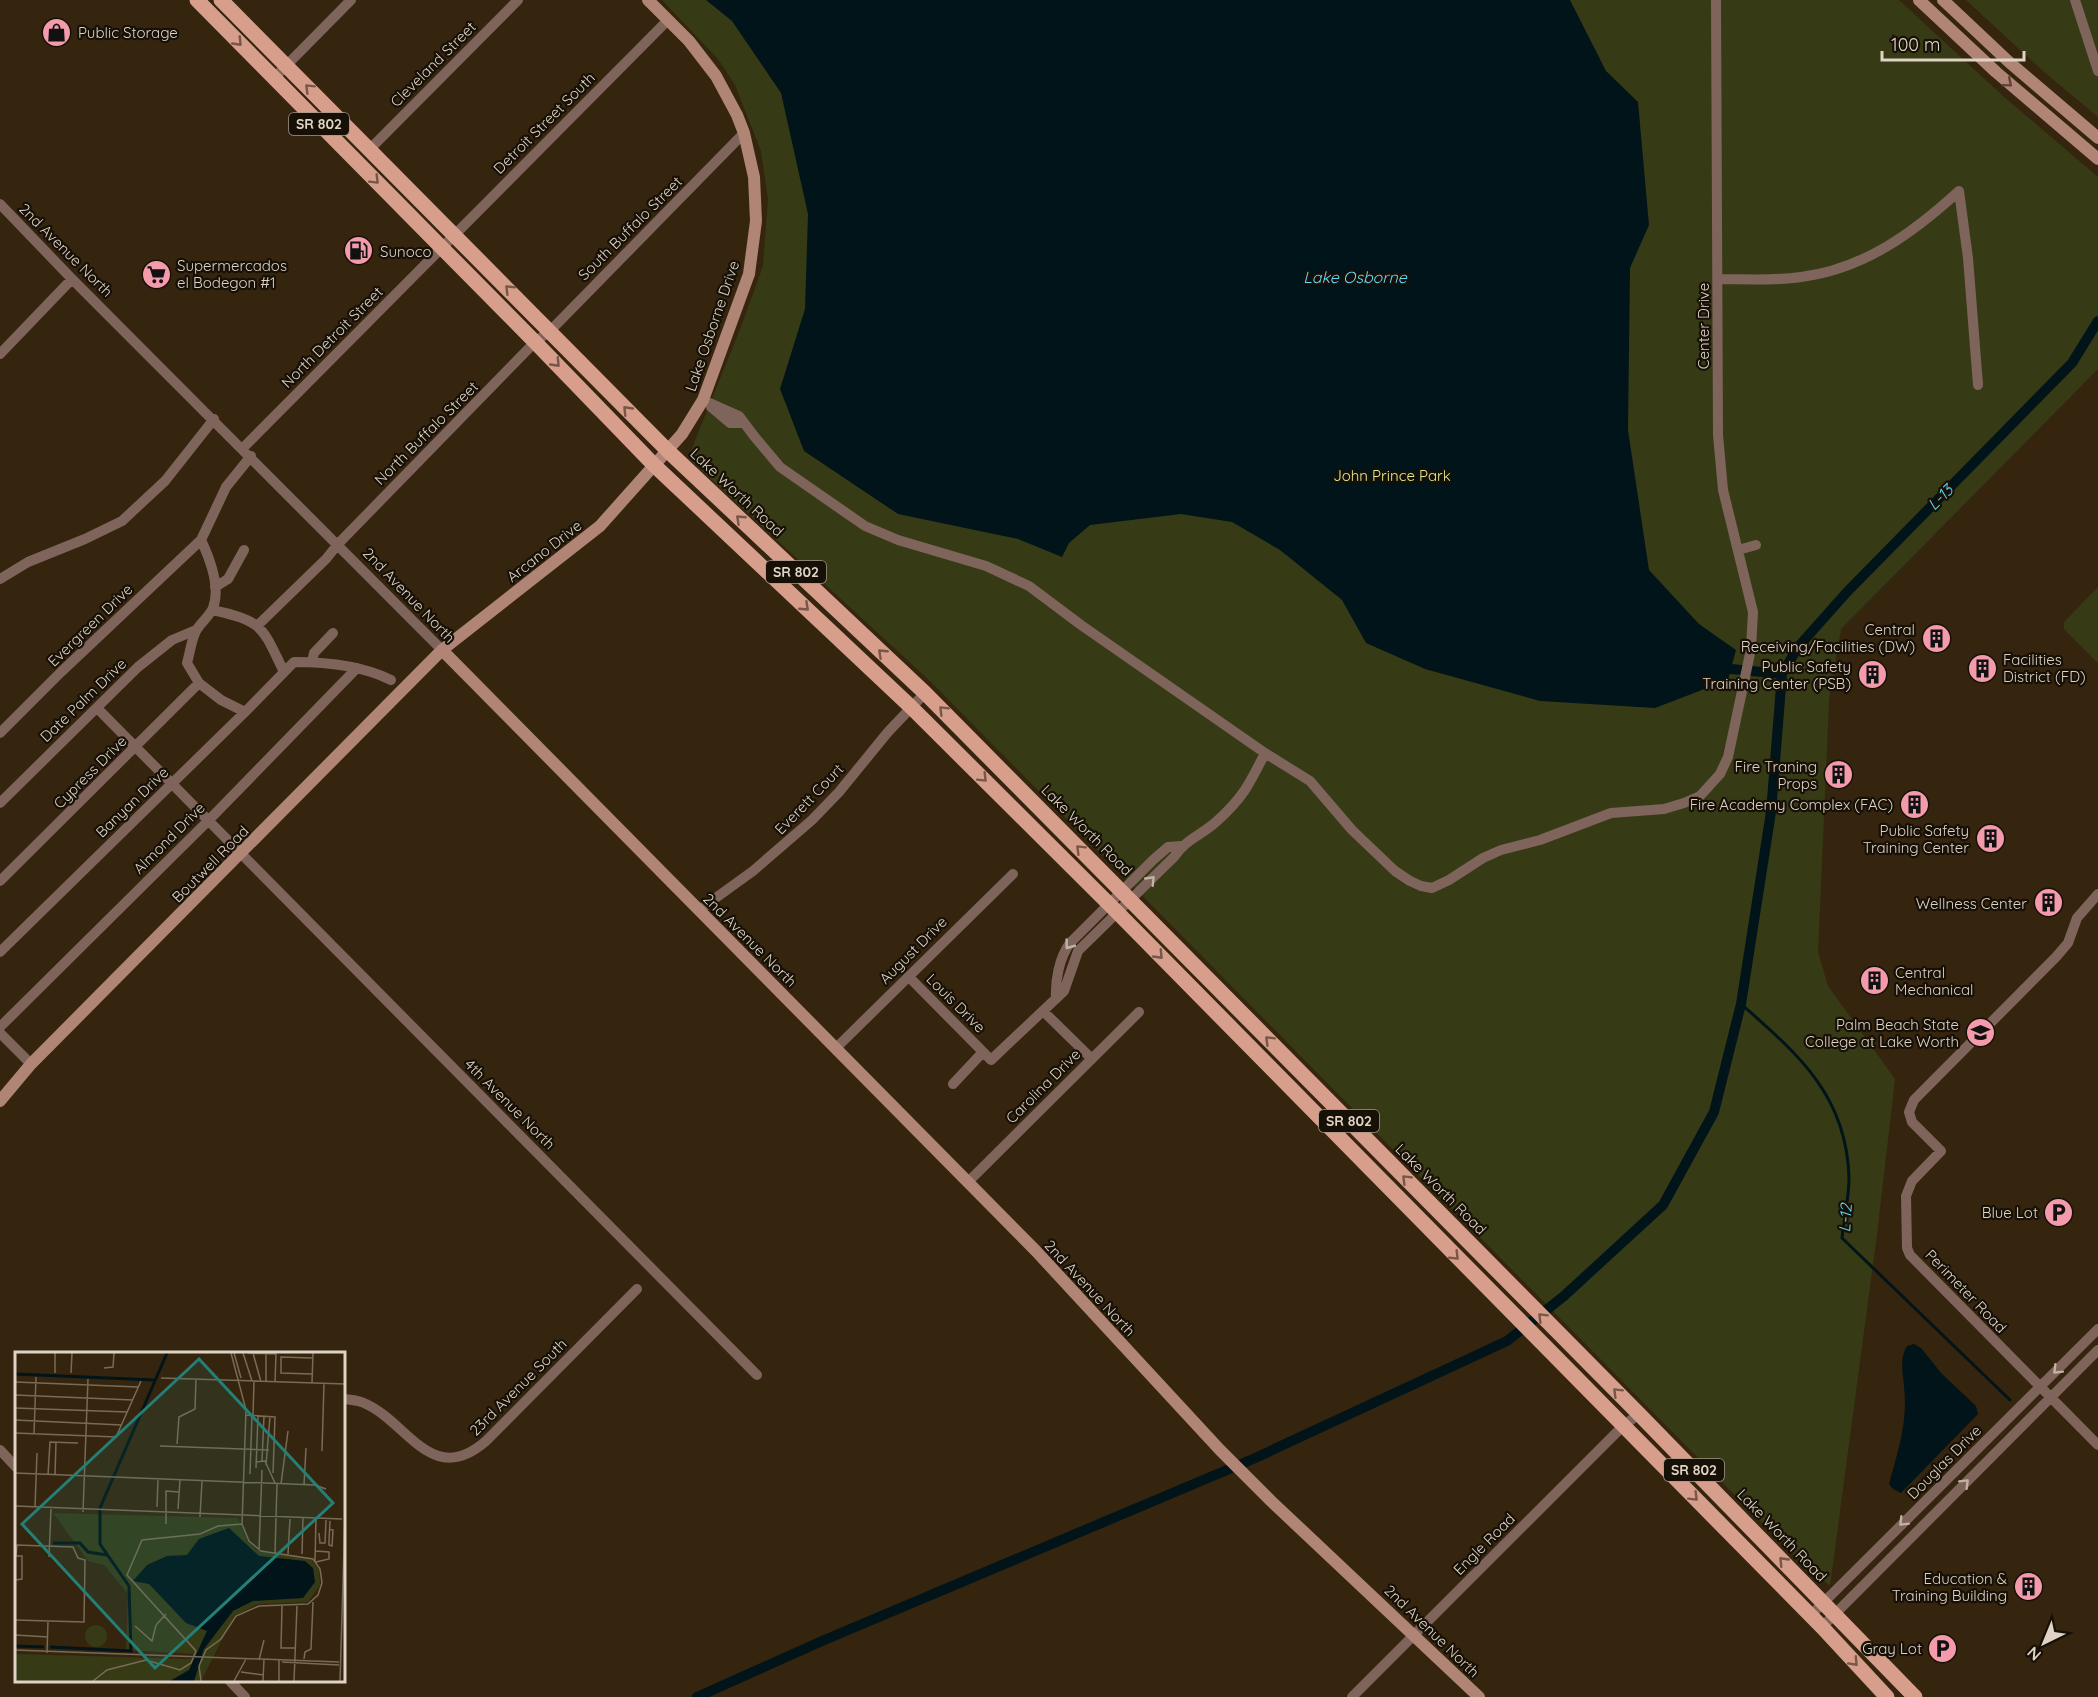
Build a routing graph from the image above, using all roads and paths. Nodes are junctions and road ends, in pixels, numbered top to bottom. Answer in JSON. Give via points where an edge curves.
{"nodes":[{"id":1,"x":197,"y":0,"type":"edge"},
{"id":2,"x":221,"y":0,"type":"edge"},
{"id":3,"x":351,"y":0,"type":"edge"},
{"id":4,"x":518,"y":0,"type":"edge"},
{"id":5,"x":648,"y":0,"type":"edge"},
{"id":6,"x":1716,"y":0,"type":"edge"},
{"id":7,"x":1919,"y":0,"type":"edge"},
{"id":8,"x":1943,"y":0,"type":"edge"},
{"id":9,"x":2075,"y":0,"type":"edge"},
{"id":10,"x":668,"y":20,"type":"junction"},
{"id":11,"x":286,"y":65,"type":"junction"},
{"id":12,"x":2098,"y":71,"type":"edge"},
{"id":13,"x":274,"y":78,"type":"junction"},
{"id":14,"x":744,"y":134,"type":"junction"},
{"id":15,"x":2098,"y":138,"type":"edge"},
{"id":16,"x":370,"y":149,"type":"junction"},
{"id":17,"x":2098,"y":159,"type":"edge"},
{"id":18,"x":0,"y":204,"type":"edge"},
{"id":19,"x":454,"y":234,"type":"junction"},
{"id":20,"x":441,"y":247,"type":"junction"},
{"id":21,"x":72,"y":279,"type":"junction"},
{"id":22,"x":1719,"y":279,"type":"junction"},
{"id":23,"x":550,"y":331,"type":"junction"},
{"id":24,"x":536,"y":342,"type":"junction"},
{"id":25,"x":0,"y":354,"type":"edge"},
{"id":26,"x":1978,"y":385,"type":"dead end"},
{"id":27,"x":703,"y":400,"type":"junction"},
{"id":28,"x":214,"y":419,"type":"junction"},
{"id":29,"x":247,"y":452,"type":"junction"},
{"id":30,"x":668,"y":452,"type":"junction"},
{"id":31,"x":655,"y":466,"type":"junction"},
{"id":32,"x":201,"y":540,"type":"junction"},
{"id":33,"x":338,"y":544,"type":"junction"},
{"id":34,"x":1756,"y":545,"type":"dead end"},
{"id":35,"x":244,"y":550,"type":"dead end"},
{"id":36,"x":1738,"y":550,"type":"junction"},
{"id":37,"x":0,"y":579,"type":"edge"},
{"id":38,"x":215,"y":587,"type":"junction"},
{"id":39,"x":212,"y":610,"type":"junction"},
{"id":40,"x":257,"y":626,"type":"junction"},
{"id":41,"x":196,"y":630,"type":"junction"},
{"id":42,"x":333,"y":633,"type":"dead end"},
{"id":43,"x":442,"y":651,"type":"junction"},
{"id":44,"x":312,"y":662,"type":"junction"},
{"id":45,"x":357,"y":668,"type":"junction"},
{"id":46,"x":284,"y":672,"type":"junction"},
{"id":47,"x":391,"y":680,"type":"dead end"},
{"id":48,"x":199,"y":683,"type":"junction"},
{"id":49,"x":925,"y":693,"type":"junction"},
{"id":50,"x":911,"y":707,"type":"junction"},
{"id":51,"x":98,"y":709,"type":"junction"},
{"id":52,"x":244,"y":712,"type":"junction"},
{"id":53,"x":0,"y":733,"type":"edge"},
{"id":54,"x":136,"y":748,"type":"junction"},
{"id":55,"x":1265,"y":753,"type":"junction"},
{"id":56,"x":172,"y":784,"type":"junction"},
{"id":57,"x":0,"y":803,"type":"edge"},
{"id":58,"x":208,"y":821,"type":"junction"},
{"id":59,"x":241,"y":854,"type":"junction"},
{"id":60,"x":1012,"y":874,"type":"dead end"},
{"id":61,"x":0,"y":881,"type":"edge"},
{"id":62,"x":2098,"y":894,"type":"edge"},
{"id":63,"x":1126,"y":895,"type":"junction"},
{"id":64,"x":1113,"y":908,"type":"junction"},
{"id":65,"x":699,"y":910,"type":"junction"},
{"id":66,"x":0,"y":952,"type":"edge"},
{"id":67,"x":908,"y":976,"type":"junction"},
{"id":68,"x":1042,"y":1011,"type":"junction"},
{"id":69,"x":1139,"y":1012,"type":"dead end"},
{"id":70,"x":0,"y":1027,"type":"edge"},
{"id":71,"x":0,"y":1033,"type":"edge"},
{"id":72,"x":836,"y":1048,"type":"junction"},
{"id":73,"x":983,"y":1052,"type":"junction"},
{"id":74,"x":1092,"y":1059,"type":"junction"},
{"id":75,"x":31,"y":1064,"type":"junction"},
{"id":76,"x":953,"y":1084,"type":"dead end"},
{"id":77,"x":0,"y":1101,"type":"edge"},
{"id":78,"x":968,"y":1182,"type":"junction"},
{"id":79,"x":1399,"y":1200,"type":"junction"},
{"id":80,"x":1472,"y":1246,"type":"junction"},
{"id":81,"x":637,"y":1289,"type":"dead end"},
{"id":82,"x":2098,"y":1329,"type":"edge"},
{"id":83,"x":2098,"y":1350,"type":"edge"},
{"id":84,"x":757,"y":1376,"type":"dead end"},
{"id":85,"x":2040,"y":1388,"type":"junction"},
{"id":86,"x":2050,"y":1398,"type":"junction"},
{"id":87,"x":345,"y":1399,"type":"edge"},
{"id":88,"x":1639,"y":1414,"type":"junction"},
{"id":89,"x":1623,"y":1426,"type":"junction"},
{"id":90,"x":2098,"y":1445,"type":"edge"},
{"id":91,"x":0,"y":1450,"type":"edge"},
{"id":92,"x":15,"y":1466,"type":"edge"},
{"id":93,"x":1824,"y":1603,"type":"junction"},
{"id":94,"x":1835,"y":1614,"type":"junction"},
{"id":95,"x":1810,"y":1616,"type":"junction"},
{"id":96,"x":1822,"y":1627,"type":"junction"},
{"id":97,"x":1415,"y":1634,"type":"junction"},
{"id":98,"x":231,"y":1682,"type":"edge"},
{"id":99,"x":245,"y":1697,"type":"edge"},
{"id":100,"x":1352,"y":1697,"type":"edge"},
{"id":101,"x":1479,"y":1697,"type":"edge"},
{"id":102,"x":1887,"y":1697,"type":"edge"},
{"id":103,"x":1915,"y":1697,"type":"edge"}],
"edges":[{"from":1,"to":13,"type":"main road","number":"SR 802","one_way":true},
{"from":2,"to":11,"type":"main road","name":"Lake Worth Road","number":"SR 802"},
{"from":3,"to":11,"type":"street"},
{"from":4,"to":16,"type":"street","name":"Cleveland Street"},
{"from":5,"to":10,"type":"street","name":"Lake Osborne Drive"},
{"from":6,"to":22,"type":"street","name":"Center Drive"},
{"from":7,"to":17,"type":"street","one_way":true},
{"from":8,"to":15,"type":"street"},
{"from":9,"to":12,"type":"street"},
{"from":10,"to":14,"type":"street","name":"Lake Osborne Drive","via":[[716,76]]},
{"from":10,"to":19,"type":"street","name":"Detroit Street South"},
{"from":11,"to":13,"type":"street"},
{"from":16,"to":11,"type":"main road","name":"Lake Worth Road","number":"SR 802","one_way":true},
{"from":13,"to":20,"type":"main road","number":"SR 802","one_way":true},
{"from":14,"to":23,"type":"street","name":"South Buffalo Street"},
{"from":14,"to":27,"type":"street","name":"Lake Osborne Drive","via":[[754,177],[754,248],[744,291]]},
{"from":16,"to":19,"type":"main road","name":"Lake Worth Road","number":"SR 802"},
{"from":18,"to":21,"type":"street","name":"2nd Avenue North"},
{"from":19,"to":20,"type":"street","name":"Detroit Street South"},
{"from":23,"to":19,"type":"main road","name":"Lake Worth Road","number":"SR 802","one_way":true},
{"from":20,"to":24,"type":"main road","number":"SR 802"},
{"from":20,"to":29,"type":"street","name":"North Detroit Street"},
{"from":21,"to":25,"type":"street"},
{"from":21,"to":28,"type":"street","name":"2nd Avenue North"},
{"from":22,"to":26,"type":"street","via":[[1800,277],[1839,269],[1876,254],[1959,191]]},
{"from":22,"to":36,"type":"street","name":"Center Drive","via":[[1718,435],[1723,490]]},
{"from":23,"to":24,"type":"street","name":"South Buffalo Street"},
{"from":30,"to":23,"type":"main road","name":"Lake Worth Road","number":"SR 802","one_way":true},
{"from":24,"to":31,"type":"main road","number":"SR 802","one_way":true},
{"from":24,"to":33,"type":"street","name":"North Buffalo Street"},
{"from":27,"to":30,"type":"street","name":"Lake Osborne Drive"},
{"from":27,"to":55,"type":"street","via":[[730,423],[744,423],[780,467],[865,526],[986,566],[1029,586]]},
{"from":28,"to":29,"type":"street","name":"2nd Avenue North"},
{"from":28,"to":37,"type":"street","via":[[165,481],[122,521],[28,562]]},
{"from":29,"to":32,"type":"street","name":"North Detroit Street"},
{"from":29,"to":33,"type":"street","name":"2nd Avenue North"},
{"from":30,"to":31,"type":"street","name":"Lake Osborne Drive"},
{"from":49,"to":30,"type":"main road","name":"Lake Worth Road","number":"SR 802","one_way":true},
{"from":31,"to":43,"type":"street","name":"Arcano Drive","via":[[600,526]]},
{"from":31,"to":50,"type":"main road","number":"SR 802","one_way":true},
{"from":32,"to":38,"type":"street"},
{"from":32,"to":53,"type":"street","name":"Evergreen Drive"},
{"from":33,"to":40,"type":"street"},
{"from":33,"to":43,"type":"street","name":"2nd Avenue North"},
{"from":34,"to":36,"type":"street"},
{"from":35,"to":38,"type":"street","via":[[231,576]]},
{"from":36,"to":55,"type":"street","name":"Center Drive","via":[[1753,612],[1751,649],[1728,757],[1720,774],[1700,796],[1664,809],[1611,813],[1501,850],[1432,888],[1395,871],[1352,830],[1310,781]]},
{"from":38,"to":39,"type":"street"},
{"from":39,"to":40,"type":"street","via":[[238,615]]},
{"from":39,"to":41,"type":"street"},
{"from":40,"to":46,"type":"street","via":[[272,644]]},
{"from":41,"to":48,"type":"street","via":[[187,663]]},
{"from":41,"to":51,"type":"street","name":"Date Palm Drive","via":[[172,640],[138,667]]},
{"from":42,"to":44,"type":"street"},
{"from":43,"to":59,"type":"street","name":"Boutwell Road"},
{"from":43,"to":65,"type":"street","name":"2nd Avenue North"},
{"from":44,"to":45,"type":"street"},
{"from":44,"to":46,"type":"street","via":[[294,662]]},
{"from":45,"to":47,"type":"street"},
{"from":45,"to":58,"type":"street","name":"Almond Drive"},
{"from":46,"to":52,"type":"street","name":"Banyan Drive"},
{"from":48,"to":52,"type":"street"},
{"from":48,"to":54,"type":"street","name":"Cypress Drive"},
{"from":49,"to":50,"type":"street","name":"Everett Court"},
{"from":63,"to":49,"type":"main road","name":"Lake Worth Road","number":"SR 802","one_way":true},
{"from":50,"to":64,"type":"main road","number":"SR 802","one_way":true},
{"from":50,"to":65,"type":"street","name":"Everett Court","via":[[812,820],[753,871]]},
{"from":51,"to":54,"type":"street","name":"4th Avenue North"},
{"from":51,"to":57,"type":"street","name":"Date Palm Drive"},
{"from":52,"to":56,"type":"street","name":"Banyan Drive"},
{"from":54,"to":56,"type":"street","name":"4th Avenue North"},
{"from":54,"to":61,"type":"street","name":"Cypress Drive"},
{"from":55,"to":63,"type":"street","name":"Louis Drive","via":[[1236,804],[1182,846],[1168,847]]},
{"from":56,"to":58,"type":"street","name":"4th Avenue North"},
{"from":56,"to":66,"type":"street","name":"Banyan Drive"},
{"from":58,"to":59,"type":"street","name":"4th Avenue North"},
{"from":58,"to":70,"type":"street","name":"Almond Drive"},
{"from":59,"to":75,"type":"street","name":"Boutwell Road"},
{"from":59,"to":84,"type":"street","name":"4th Avenue North"},
{"from":60,"to":67,"type":"street","name":"August Drive"},
{"from":62,"to":85,"type":"street","name":"Perimeter Road","via":[[2077,918],[2068,943],[2056,957],[1914,1100],[1909,1112],[1912,1122],[1941,1151],[1912,1181],[1906,1196],[1910,1255]]},
{"from":63,"to":64,"type":"street","name":"Louis Drive"},
{"from":80,"to":63,"type":"main road","name":"Lake Worth Road","number":"SR 802","one_way":true},
{"from":64,"to":68,"type":"street","name":"Louis Drive","via":[[1078,951],[1064,991]]},
{"from":64,"to":79,"type":"main road","number":"SR 802","one_way":true},
{"from":65,"to":72,"type":"street","name":"2nd Avenue North"},
{"from":67,"to":72,"type":"street","name":"August Drive"},
{"from":67,"to":73,"type":"street","name":"Louis Drive"},
{"from":68,"to":73,"type":"street","name":"Louis Drive","via":[[991,1059]]},
{"from":68,"to":74,"type":"street"},
{"from":69,"to":74,"type":"street","name":"Carolina Drive"},
{"from":71,"to":75,"type":"street"},
{"from":72,"to":78,"type":"street","name":"2nd Avenue North"},
{"from":73,"to":76,"type":"street","name":"Louis Drive"},
{"from":74,"to":78,"type":"street","name":"Carolina Drive"},
{"from":75,"to":77,"type":"street","name":"Boutwell Road"},
{"from":78,"to":97,"type":"street","name":"2nd Avenue North","via":[[1220,1450]]},
{"from":79,"to":80,"type":"main road","via":[[1418,1207],[1454,1238]]},
{"from":79,"to":89,"type":"main road","number":"SR 802","one_way":true},
{"from":88,"to":80,"type":"main road","name":"Lake Worth Road","number":"SR 802","one_way":true},
{"from":81,"to":87,"type":"street","name":"23rd Avenue South","via":[[486,1441],[469,1453],[449,1457],[430,1453],[374,1408]]},
{"from":82,"to":85,"type":"street","name":"Douglas Drive","one_way":true},
{"from":83,"to":86,"type":"street","name":"Douglas Drive"},
{"from":85,"to":86,"type":"street","name":"Perimeter Road"},
{"from":85,"to":93,"type":"street","name":"Douglas Drive","one_way":true},
{"from":86,"to":90,"type":"street","name":"Perimeter Road"},
{"from":94,"to":86,"type":"street","name":"Douglas Drive","one_way":true},
{"from":88,"to":89,"type":"street","name":"Engle Road"},
{"from":93,"to":88,"type":"main road","name":"Lake Worth Road","number":"SR 802","one_way":true},
{"from":89,"to":95,"type":"main road","number":"SR 802","one_way":true},
{"from":89,"to":97,"type":"street","name":"Engle Road"},
{"from":91,"to":92,"type":"street"},
{"from":93,"to":94,"type":"main road","name":"Lake Worth Road","number":"SR 802"},
{"from":93,"to":95,"type":"street","name":"Douglas Drive"},
{"from":94,"to":96,"type":"street","name":"Douglas Drive"},
{"from":94,"to":103,"type":"main road","name":"Lake Worth Road","number":"SR 802"},
{"from":95,"to":96,"type":"main road","number":"SR 802"},
{"from":96,"to":102,"type":"main road","number":"SR 802","one_way":true},
{"from":97,"to":100,"type":"street","name":"Engle Road"},
{"from":97,"to":101,"type":"street","name":"2nd Avenue North"},
{"from":98,"to":99,"type":"street"}]}
